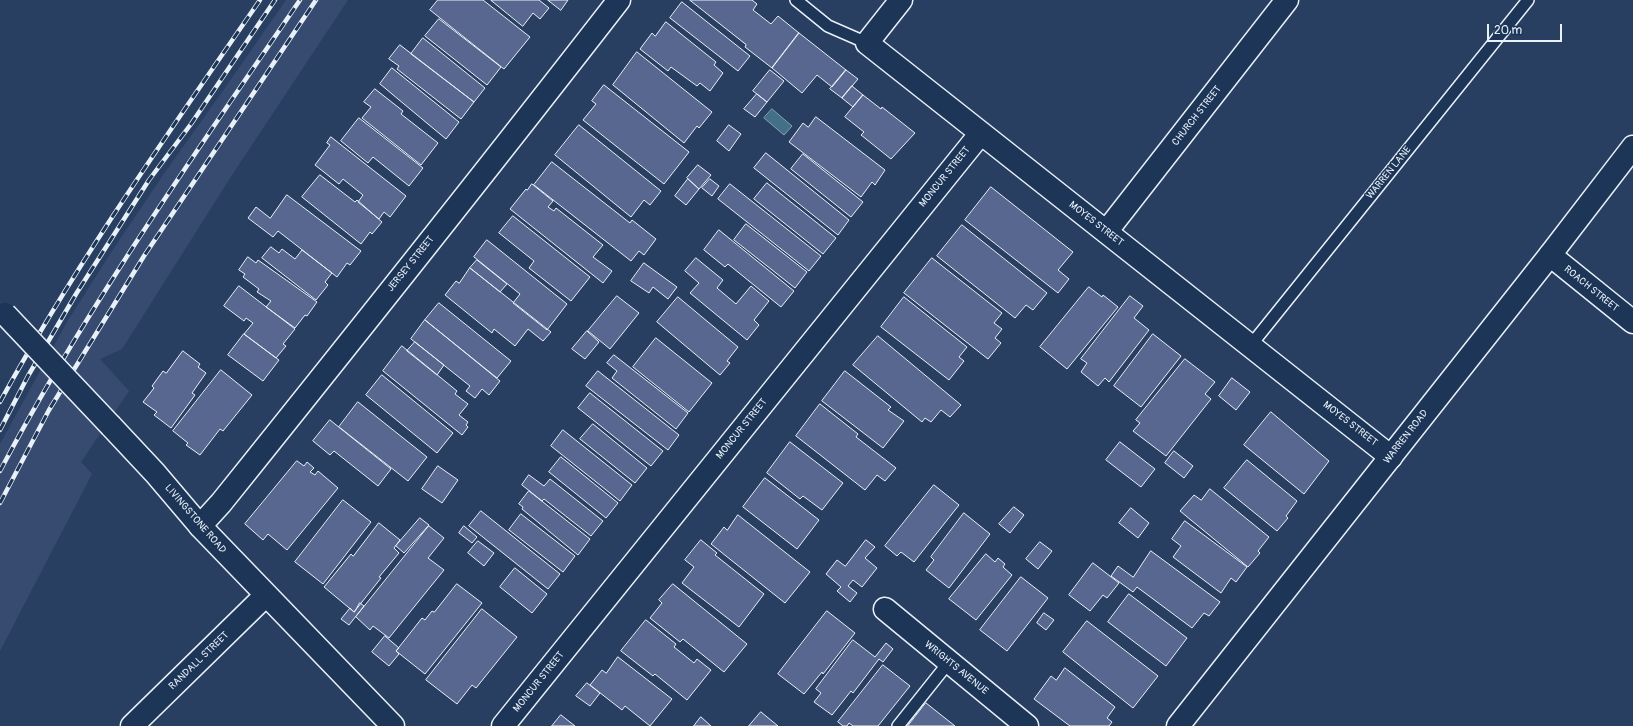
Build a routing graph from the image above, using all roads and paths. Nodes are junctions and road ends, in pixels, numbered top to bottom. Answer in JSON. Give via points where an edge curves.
{"nodes":[{"id":1,"x":619,"y":0,"type":"edge"},
{"id":2,"x":796,"y":0,"type":"edge"},
{"id":3,"x":901,"y":0,"type":"edge"},
{"id":4,"x":1287,"y":0,"type":"edge"},
{"id":5,"x":1528,"y":0,"type":"edge"},
{"id":6,"x":867,"y":43,"type":"junction"},
{"id":7,"x":981,"y":133,"type":"junction"},
{"id":8,"x":1633,"y":147,"type":"edge"},
{"id":9,"x":1106,"y":232,"type":"junction"},
{"id":10,"x":1550,"y":255,"type":"junction"},
{"id":11,"x":2,"y":312,"type":"edge"},
{"id":12,"x":1633,"y":322,"type":"edge"},
{"id":13,"x":1251,"y":346,"type":"junction"},
{"id":14,"x":1391,"y":457,"type":"junction"},
{"id":15,"x":200,"y":526,"type":"junction"},
{"id":16,"x":265,"y":596,"type":"junction"},
{"id":17,"x":885,"y":609,"type":"dead end"},
{"id":18,"x":949,"y":662,"type":"junction"},
{"id":19,"x":132,"y":726,"type":"edge"},
{"id":20,"x":393,"y":726,"type":"edge"},
{"id":21,"x":503,"y":726,"type":"edge"},
{"id":22,"x":898,"y":726,"type":"edge"},
{"id":23,"x":1027,"y":726,"type":"edge"},
{"id":24,"x":1178,"y":726,"type":"edge"}],
"edges":[{"from":1,"to":15,"type":"street","name":"JERSEY STREET","via":[[459,206],[215,511]]},
{"from":2,"to":6,"type":"lane","name":"MOYES STREET","via":[[828,26]]},
{"from":3,"to":6,"type":"street"},
{"from":4,"to":9,"type":"street","name":"CHURCH STREET"},
{"from":5,"to":13,"type":"lane","name":"WARREN LANE"},
{"from":6,"to":7,"type":"street","name":"MOYES STREET"},
{"from":7,"to":9,"type":"street","name":"MOYES STREET"},
{"from":7,"to":21,"type":"street","name":"MONCUR STREET"},
{"from":8,"to":10,"type":"street","name":"WARREN ROAD"},
{"from":9,"to":13,"type":"street","name":"MOYES STREET"},
{"from":10,"to":12,"type":"street","name":"ROACH STREET"},
{"from":10,"to":14,"type":"street","name":"WARREN ROAD"},
{"from":11,"to":15,"type":"street","name":"LIVINGSTONE ROAD","bridge":true,"via":[[156,473]]},
{"from":13,"to":14,"type":"street","name":"MOYES STREET"},
{"from":14,"to":24,"type":"street","name":"WARREN ROAD"},
{"from":15,"to":16,"type":"street","name":"LIVINGSTONE ROAD"},
{"from":16,"to":19,"type":"street","name":"RANDALL STREET"},
{"from":16,"to":20,"type":"street","name":"LIVINGSTONE ROAD"},
{"from":17,"to":18,"type":"street","name":"WRIGHTS AVENUE"},
{"from":18,"to":22,"type":"lane"},
{"from":18,"to":23,"type":"street","name":"WRIGHTS AVENUE"}]}
